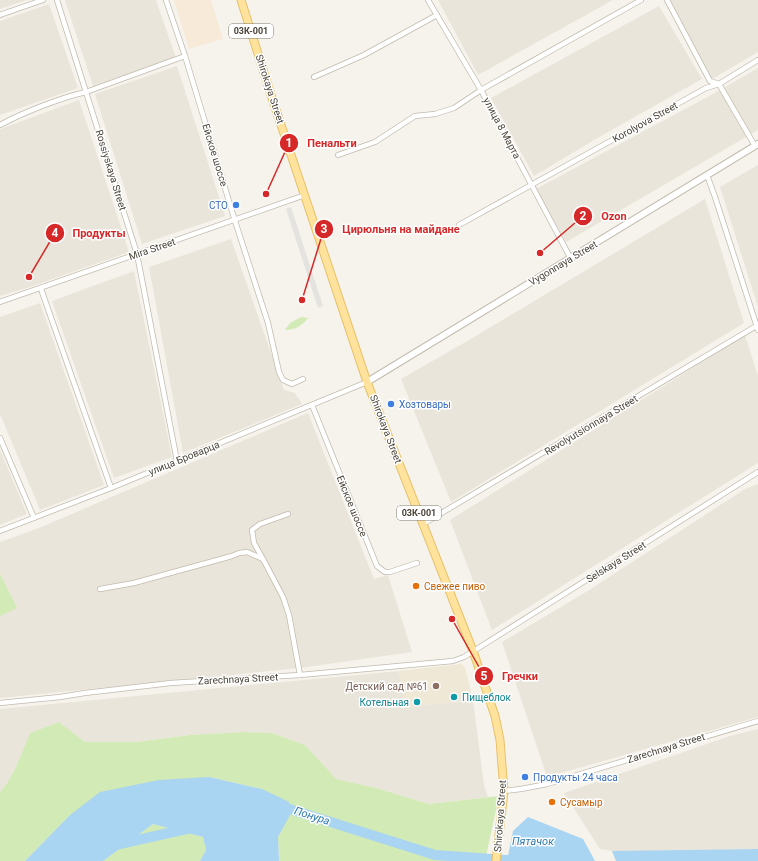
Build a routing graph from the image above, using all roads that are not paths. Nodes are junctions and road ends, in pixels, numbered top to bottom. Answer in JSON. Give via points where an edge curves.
{"nodes":[{"id":1,"x":43,"y":0,"type":"edge"},
{"id":2,"x":57,"y":0,"type":"edge"},
{"id":3,"x":166,"y":0,"type":"edge"},
{"id":4,"x":241,"y":0,"type":"edge"},
{"id":5,"x":428,"y":0,"type":"edge"},
{"id":6,"x":641,"y":0,"type":"edge"},
{"id":7,"x":667,"y":0,"type":"edge"},
{"id":8,"x":437,"y":14,"type":"junction"},
{"id":9,"x":0,"y":15,"type":"edge"},
{"id":10,"x":185,"y":56,"type":"junction"},
{"id":11,"x":758,"y":60,"type":"edge"},
{"id":12,"x":314,"y":78,"type":"dead end"},
{"id":13,"x":719,"y":84,"type":"junction"},
{"id":14,"x":481,"y":90,"type":"junction"},
{"id":15,"x":86,"y":92,"type":"junction"},
{"id":16,"x":0,"y":125,"type":"edge"},
{"id":17,"x":756,"y":145,"type":"edge"},
{"id":18,"x":338,"y":155,"type":"dead end"},
{"id":19,"x":706,"y":175,"type":"junction"},
{"id":20,"x":532,"y":184,"type":"junction"},
{"id":21,"x":305,"y":195,"type":"junction"},
{"id":22,"x":235,"y":221,"type":"junction"},
{"id":23,"x":459,"y":225,"type":"dead end"},
{"id":24,"x":137,"y":254,"type":"junction"},
{"id":25,"x":571,"y":259,"type":"junction"},
{"id":26,"x":41,"y":289,"type":"junction"},
{"id":27,"x":0,"y":302,"type":"edge"},
{"id":28,"x":758,"y":327,"type":"edge"},
{"id":29,"x":303,"y":379,"type":"dead end"},
{"id":30,"x":367,"y":382,"type":"junction"},
{"id":31,"x":312,"y":405,"type":"junction"},
{"id":32,"x":0,"y":438,"type":"edge"},
{"id":33,"x":177,"y":460,"type":"junction"},
{"id":34,"x":758,"y":472,"type":"edge"},
{"id":35,"x":111,"y":488,"type":"junction"},
{"id":36,"x":288,"y":514,"type":"dead end"},
{"id":37,"x":34,"y":518,"type":"junction"},
{"id":38,"x":423,"y":524,"type":"junction"},
{"id":39,"x":0,"y":531,"type":"edge"},
{"id":40,"x":263,"y":559,"type":"junction"},
{"id":41,"x":417,"y":563,"type":"dead end"},
{"id":42,"x":100,"y":589,"type":"dead end"},
{"id":43,"x":473,"y":651,"type":"junction"},
{"id":44,"x":300,"y":675,"type":"junction"},
{"id":45,"x":0,"y":703,"type":"edge"},
{"id":46,"x":758,"y":722,"type":"edge"},
{"id":47,"x":504,"y":791,"type":"junction"},
{"id":48,"x":496,"y":861,"type":"edge"}],
"edges":[{"from":1,"to":9,"type":"street"},
{"from":2,"to":15,"type":"street","name":"Rossiyskaya Street"},
{"from":3,"to":10,"type":"street","name":"Ейское шоссе"},
{"from":4,"to":21,"type":"main road","name":"Shirokaya Street","number":"03К-001"},
{"from":5,"to":8,"type":"street","name":"улица 8 Марта"},
{"from":6,"to":14,"type":"street"},
{"from":7,"to":13,"type":"street","via":[[710,81]]},
{"from":8,"to":12,"type":"street"},
{"from":8,"to":14,"type":"street","name":"улица 8 Марта"},
{"from":10,"to":15,"type":"street"},
{"from":10,"to":22,"type":"street","name":"Ейское шоссе"},
{"from":11,"to":13,"type":"street","name":"Korolyova Street"},
{"from":13,"to":17,"type":"street"},
{"from":13,"to":20,"type":"street","name":"Korolyova Street","via":[[706,88]]},
{"from":14,"to":18,"type":"street","via":[[454,108],[415,116],[375,142]]},
{"from":14,"to":20,"type":"street","name":"улица 8 Марта"},
{"from":15,"to":16,"type":"street","via":[[72,95]]},
{"from":15,"to":24,"type":"street","name":"Rossiyskaya Street"},
{"from":17,"to":19,"type":"street","name":"Vygonnaya Street"},
{"from":19,"to":25,"type":"street","name":"Vygonnaya Street"},
{"from":19,"to":28,"type":"street"},
{"from":20,"to":23,"type":"street","name":"Korolyova Street"},
{"from":20,"to":25,"type":"street","name":"улица 8 Марта"},
{"from":21,"to":22,"type":"street","name":"Mira Street"},
{"from":21,"to":30,"type":"main road","name":"Shirokaya Street","number":"03К-001"},
{"from":22,"to":24,"type":"street","name":"Mira Street"},
{"from":22,"to":29,"type":"street","name":"Ейское шоссе","via":[[268,322],[281,376],[283,380],[292,384]]},
{"from":24,"to":26,"type":"street","name":"Mira Street"},
{"from":24,"to":33,"type":"street","name":"Rossiyskaya Street"},
{"from":25,"to":30,"type":"street","name":"Vygonnaya Street"},
{"from":26,"to":27,"type":"street","name":"Mira Street"},
{"from":26,"to":35,"type":"street"},
{"from":28,"to":38,"type":"street","name":"Revolyutsionnaya Street"},
{"from":30,"to":31,"type":"street","name":"улица Броварца"},
{"from":30,"to":38,"type":"main road","name":"Shirokaya Street","number":"03К-001"},
{"from":31,"to":33,"type":"street","name":"улица Броварца"},
{"from":31,"to":41,"type":"street","name":"Ейское шоссе","via":[[377,566],[385,572],[390,572]]},
{"from":32,"to":37,"type":"street"},
{"from":33,"to":35,"type":"street","name":"улица Броварца"},
{"from":34,"to":43,"type":"street","name":"Selskaya Street"},
{"from":35,"to":37,"type":"street","name":"улица Броварца"},
{"from":36,"to":40,"type":"street","via":[[260,524],[252,530],[254,543]]},
{"from":37,"to":39,"type":"street","name":"улица Броварца"},
{"from":38,"to":43,"type":"main road","name":"Shirokaya Street","number":"03К-001"},
{"from":40,"to":42,"type":"street","via":[[247,552],[239,553],[134,583]]},
{"from":40,"to":44,"type":"street","via":[[283,597],[289,615]]},
{"from":43,"to":44,"type":"street","name":"Zarechnaya Street","via":[[453,661]]},
{"from":43,"to":47,"type":"main road","name":"Shirokaya Street","number":"03К-001","via":[[495,716],[500,740]]},
{"from":44,"to":45,"type":"street","name":"Zarechnaya Street","via":[[171,683],[60,698]]},
{"from":46,"to":47,"type":"street","name":"Zarechnaya Street","via":[[546,784]]},
{"from":47,"to":48,"type":"main road","name":"Shirokaya Street","number":"03К-001"}]}
